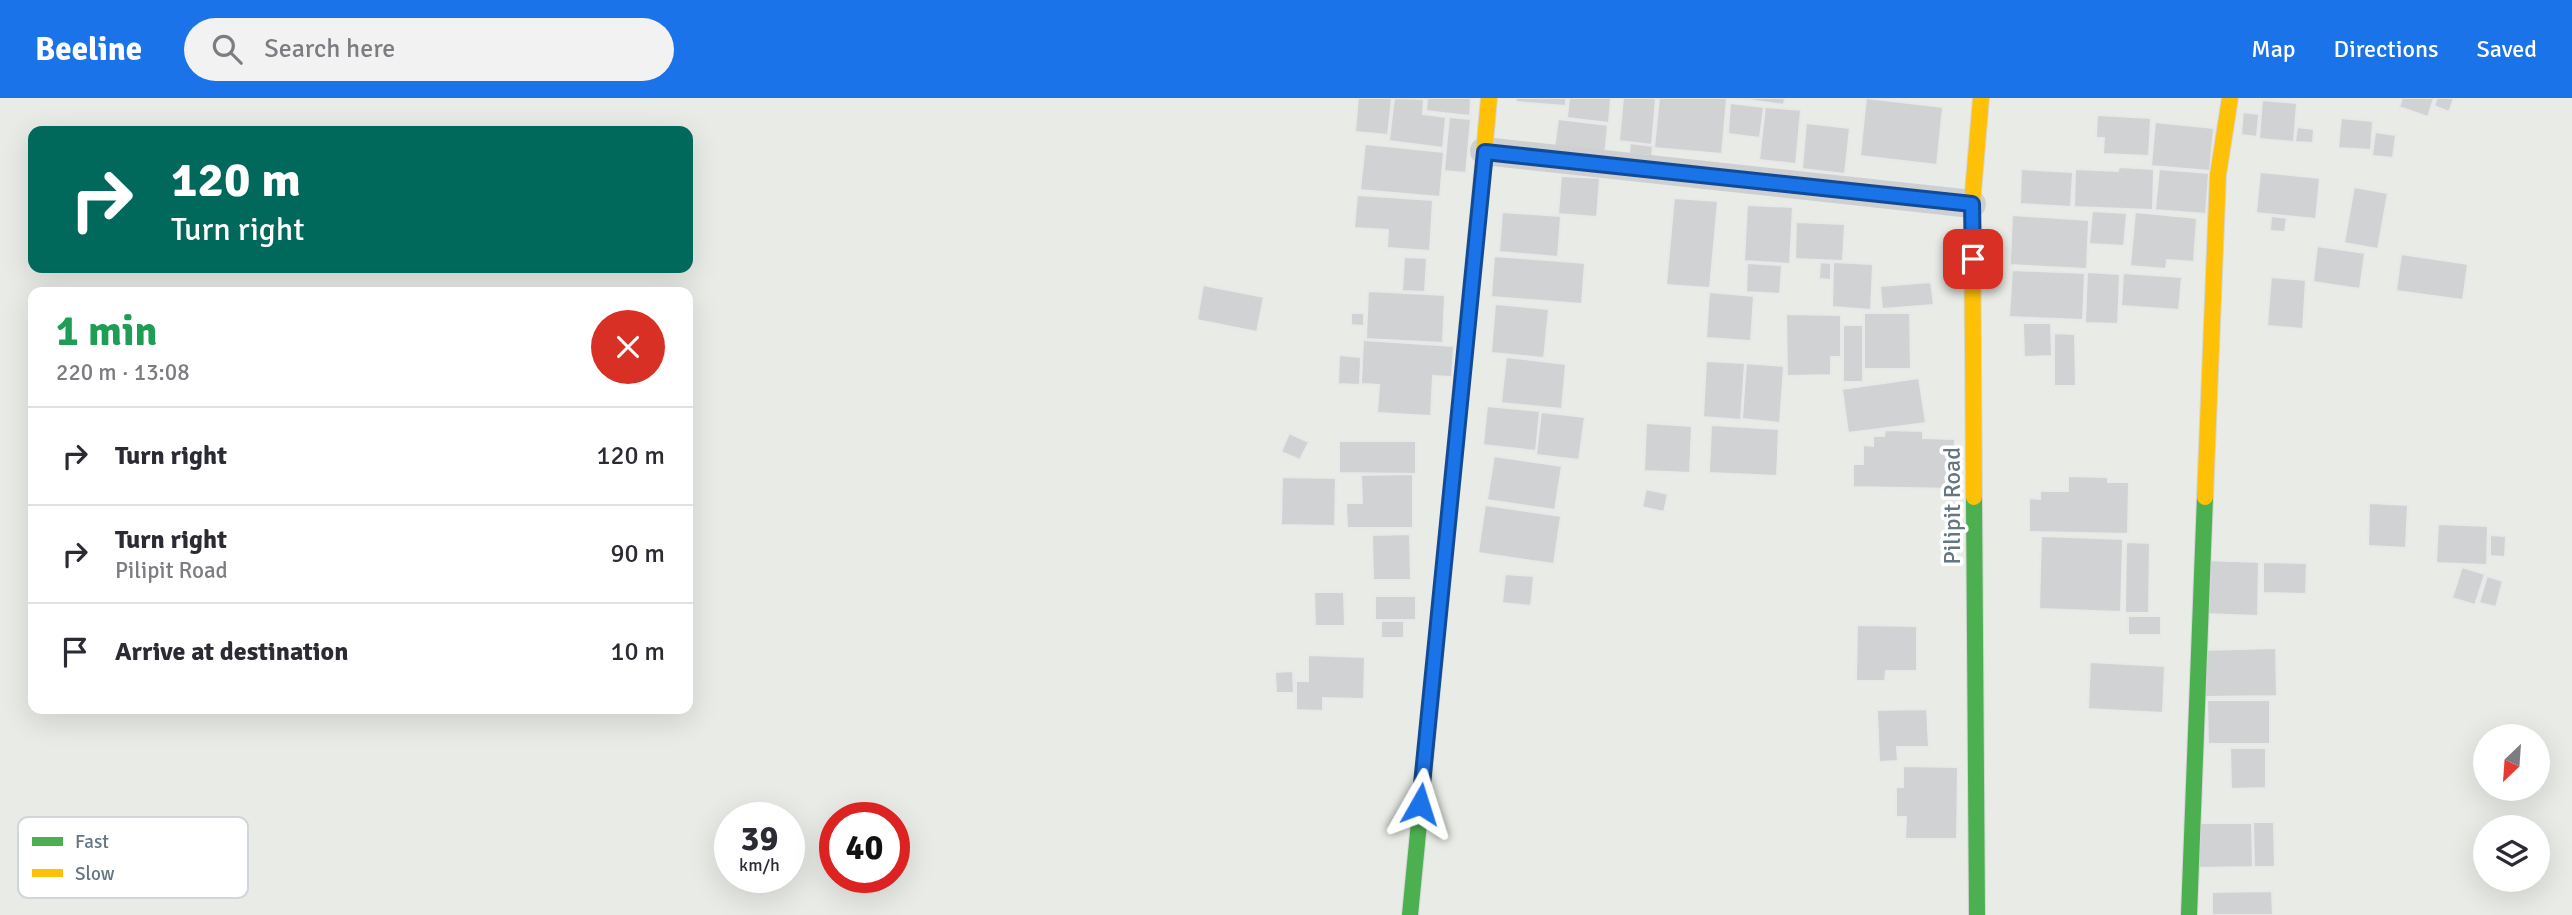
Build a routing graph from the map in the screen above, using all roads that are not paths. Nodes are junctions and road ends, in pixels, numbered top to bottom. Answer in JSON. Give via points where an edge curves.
{"nodes":[{"id":1,"x":1489,"y":98,"type":"edge"},
{"id":2,"x":1981,"y":98,"type":"edge"},
{"id":3,"x":2230,"y":98,"type":"edge"},
{"id":4,"x":1485,"y":152,"type":"junction"},
{"id":5,"x":1972,"y":204,"type":"junction"},
{"id":6,"x":1410,"y":915,"type":"edge"},
{"id":7,"x":1977,"y":915,"type":"edge"},
{"id":8,"x":2189,"y":915,"type":"edge"}],
"edges":[{"from":1,"to":4,"type":"street"},
{"from":2,"to":5,"type":"street","name":"Pilipit Road"},
{"from":3,"to":8,"type":"street","via":[[2218,175]]},
{"from":4,"to":5,"type":"street"},
{"from":4,"to":6,"type":"street"},
{"from":5,"to":7,"type":"street","name":"Pilipit Road"}]}
